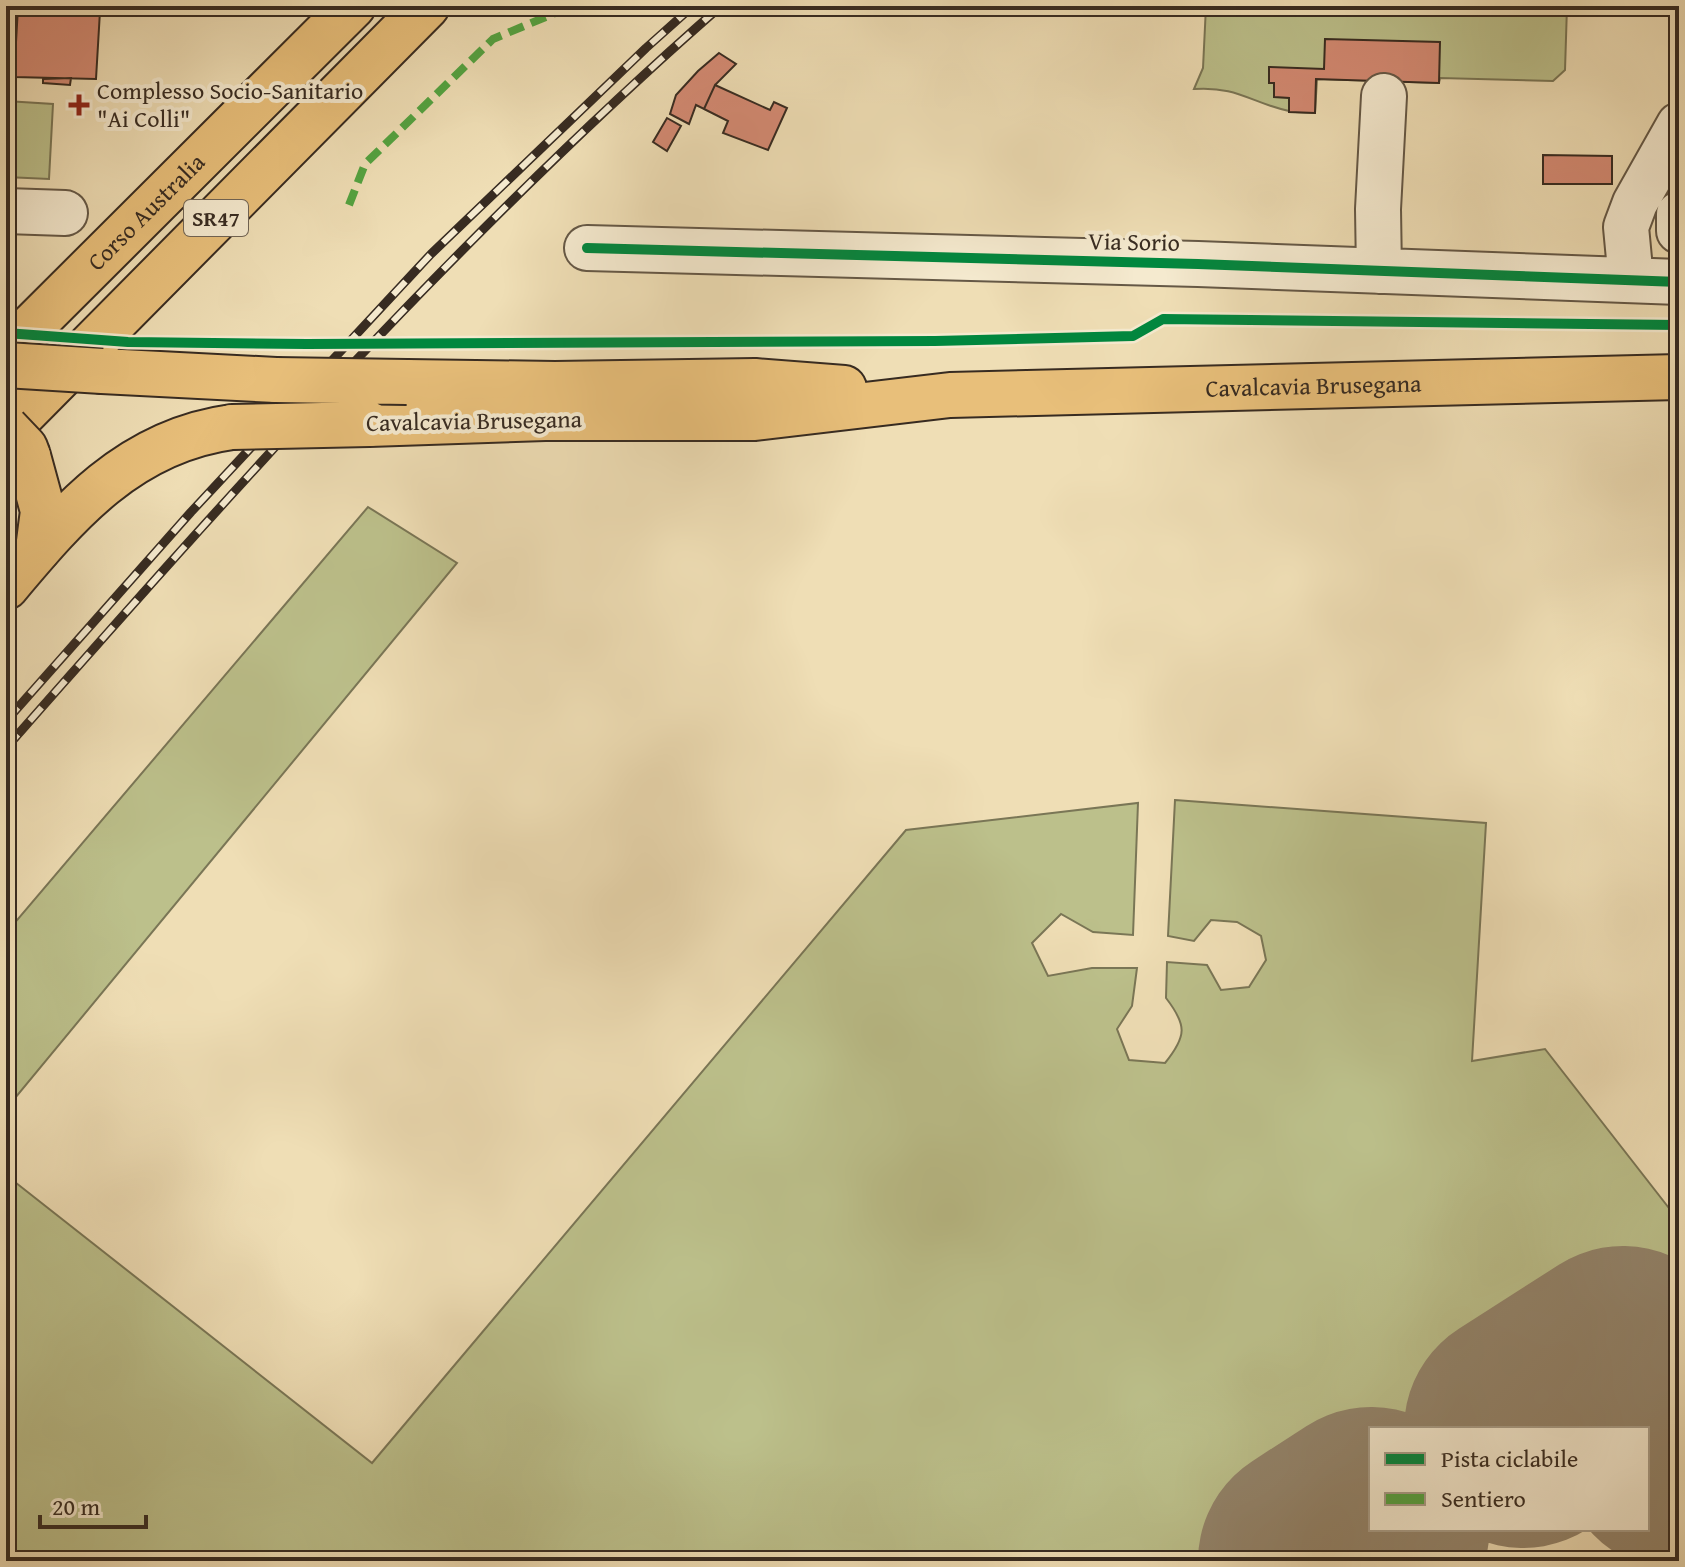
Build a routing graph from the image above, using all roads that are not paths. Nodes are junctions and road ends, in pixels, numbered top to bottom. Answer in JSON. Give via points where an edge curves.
{"nodes":[{"id":1,"x":353,"y":6,"type":"edge"},
{"id":2,"x":427,"y":6,"type":"edge"},
{"id":3,"x":1384,"y":96,"type":"dead end"},
{"id":4,"x":1679,"y":125,"type":"edge"},
{"id":5,"x":6,"y":211,"type":"edge"},
{"id":6,"x":65,"y":213,"type":"dead end"},
{"id":7,"x":1679,"y":214,"type":"edge"},
{"id":8,"x":138,"y":220,"type":"junction"},
{"id":9,"x":1679,"y":231,"type":"edge"},
{"id":10,"x":587,"y":248,"type":"dead end"},
{"id":11,"x":1379,"y":271,"type":"junction"},
{"id":12,"x":1631,"y":280,"type":"junction"},
{"id":13,"x":1679,"y":282,"type":"edge"},
{"id":14,"x":6,"y":326,"type":"edge"},
{"id":15,"x":6,"y":352,"type":"edge"},
{"id":16,"x":6,"y":365,"type":"edge"},
{"id":17,"x":1679,"y":377,"type":"edge"},
{"id":18,"x":950,"y":395,"type":"junction"},
{"id":19,"x":13,"y":438,"type":"edge"},
{"id":20,"x":38,"y":549,"type":"junction"},
{"id":21,"x":6,"y":587,"type":"edge"}],
"edges":[{"from":1,"to":8,"type":"main road","name":"Corso Australia","number":"SR47"},
{"from":2,"to":19,"type":"main road","number":"SR47"},
{"from":3,"to":11,"type":"street"},
{"from":4,"to":12,"type":"street","via":[[1626,227]]},
{"from":5,"to":6,"type":"street"},
{"from":7,"to":9,"type":"street"},
{"from":8,"to":14,"type":"main road"},
{"from":8,"to":15,"type":"main road","name":"Corso Australia","number":"SR47"},
{"from":10,"to":11,"type":"street","name":"Via Sorio"},
{"from":11,"to":12,"type":"street","name":"Via Sorio"},
{"from":12,"to":13,"type":"street","name":"Via Sorio"},
{"from":16,"to":18,"type":"main road","name":"Cavalcavia Brusegana","bridge":true,"via":[[276,380],[755,381]]},
{"from":17,"to":18,"type":"main road","name":"Cavalcavia Brusegana"},
{"from":18,"to":20,"type":"main road","name":"Cavalcavia Brusegana","bridge":true,"via":[[755,418],[545,418],[210,430],[120,470]]},
{"from":19,"to":20,"type":"main road","via":[[43,511]]},
{"from":20,"to":21,"type":"main road","name":"Cavalcavia Brusegana"}]}
